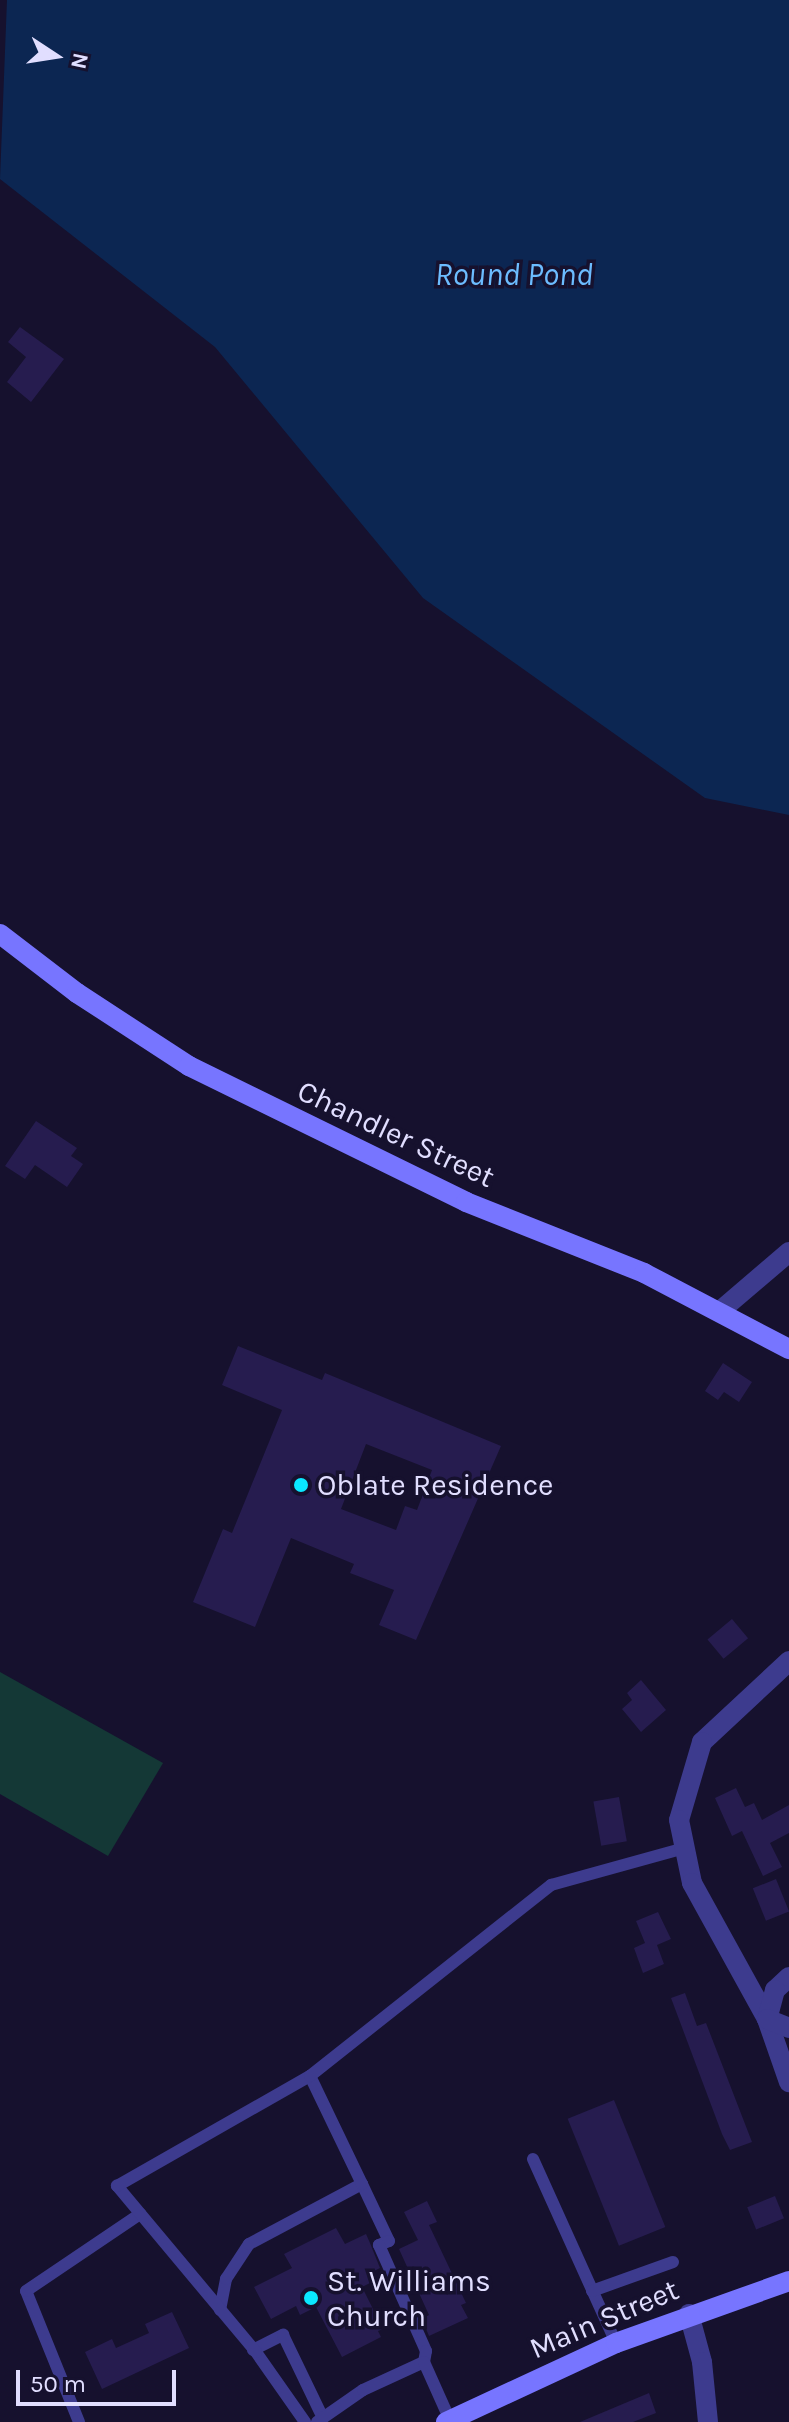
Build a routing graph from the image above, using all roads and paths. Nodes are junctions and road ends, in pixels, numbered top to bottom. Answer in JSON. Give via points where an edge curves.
{"nodes":[{"id":1,"x":0,"y":934,"type":"edge"},
{"id":2,"x":789,"y":1252,"type":"edge"},
{"id":3,"x":720,"y":1311,"type":"junction"},
{"id":4,"x":789,"y":1349,"type":"edge"},
{"id":5,"x":789,"y":1661,"type":"edge"},
{"id":6,"x":681,"y":1849,"type":"junction"},
{"id":7,"x":789,"y":1977,"type":"edge"},
{"id":8,"x":767,"y":2019,"type":"junction"},
{"id":9,"x":789,"y":2028,"type":"edge"},
{"id":10,"x":310,"y":2076,"type":"junction"},
{"id":11,"x":789,"y":2082,"type":"edge"},
{"id":12,"x":533,"y":2159,"type":"dead end"},
{"id":13,"x":362,"y":2184,"type":"junction"},
{"id":14,"x":140,"y":2214,"type":"junction"},
{"id":15,"x":673,"y":2262,"type":"dead end"},
{"id":16,"x":789,"y":2281,"type":"edge"},
{"id":17,"x":592,"y":2291,"type":"junction"},
{"id":18,"x":220,"y":2310,"type":"junction"},
{"id":19,"x":689,"y":2314,"type":"junction"},
{"id":20,"x":616,"y":2343,"type":"junction"},
{"id":21,"x":253,"y":2350,"type":"junction"},
{"id":22,"x":424,"y":2362,"type":"junction"},
{"id":23,"x":320,"y":2420,"type":"edge"},
{"id":24,"x":451,"y":2421,"type":"edge"},
{"id":25,"x":79,"y":2422,"type":"edge"},
{"id":26,"x":305,"y":2422,"type":"edge"},
{"id":27,"x":708,"y":2422,"type":"edge"}],
"edges":[{"from":1,"to":3,"type":"main road","name":"Chandler Street","via":[[77,993],[189,1066],[466,1202],[644,1273]]},
{"from":2,"to":3,"type":"street"},
{"from":3,"to":4,"type":"main road","name":"Chandler Street"},
{"from":5,"to":6,"type":"street","via":[[702,1742],[683,1795]]},
{"from":6,"to":8,"type":"street","via":[[706,1912]]},
{"from":6,"to":10,"type":"lane","via":[[551,1885]]},
{"from":7,"to":8,"type":"street","via":[[775,1990]]},
{"from":8,"to":9,"type":"street"},
{"from":8,"to":11,"type":"street"},
{"from":10,"to":13,"type":"lane"},
{"from":10,"to":14,"type":"lane","via":[[117,2186]]},
{"from":12,"to":17,"type":"lane"},
{"from":13,"to":18,"type":"lane","via":[[249,2244],[226,2279]]},
{"from":13,"to":22,"type":"lane","via":[[389,2241],[379,2245],[426,2351]]},
{"from":14,"to":18,"type":"lane"},
{"from":14,"to":25,"type":"lane","via":[[26,2291]]},
{"from":15,"to":17,"type":"lane"},
{"from":16,"to":19,"type":"main road","name":"Main Street"},
{"from":17,"to":20,"type":"lane"},
{"from":18,"to":21,"type":"lane"},
{"from":19,"to":20,"type":"main road","name":"Main Street"},
{"from":19,"to":27,"type":"street","via":[[702,2362]]},
{"from":20,"to":24,"type":"main road","name":"Main Street"},
{"from":21,"to":23,"type":"lane","via":[[283,2335]]},
{"from":21,"to":26,"type":"lane"},
{"from":22,"to":23,"type":"lane","via":[[363,2390]]},
{"from":22,"to":24,"type":"lane"}]}
